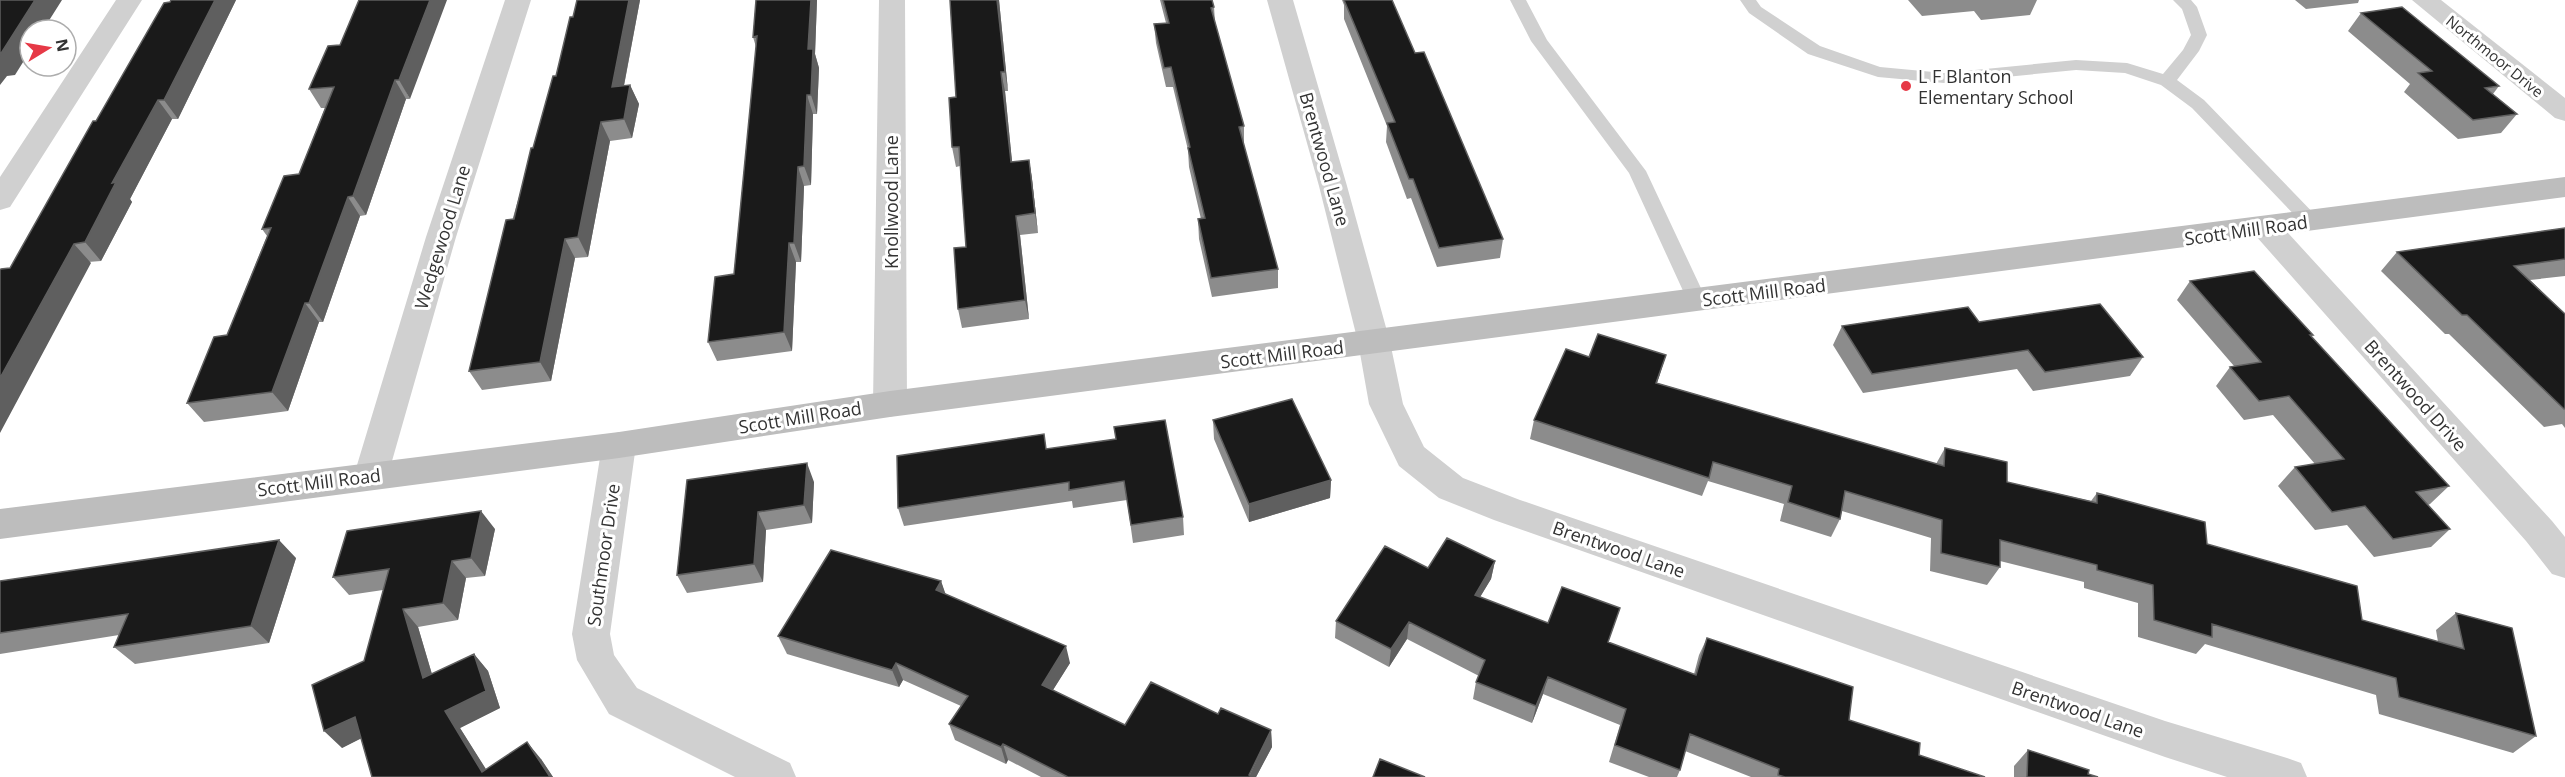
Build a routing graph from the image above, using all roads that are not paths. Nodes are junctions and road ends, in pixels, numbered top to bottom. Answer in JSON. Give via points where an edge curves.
{"nodes":[{"id":1,"x":129,"y":0,"type":"edge"},
{"id":2,"x":518,"y":0,"type":"edge"},
{"id":3,"x":892,"y":0,"type":"edge"},
{"id":4,"x":1280,"y":0,"type":"edge"},
{"id":5,"x":1518,"y":0,"type":"edge"},
{"id":6,"x":1748,"y":0,"type":"edge"},
{"id":7,"x":2181,"y":0,"type":"edge"},
{"id":8,"x":2425,"y":0,"type":"edge"},
{"id":9,"x":2167,"y":81,"type":"junction"},
{"id":10,"x":2565,"y":112,"type":"edge"},
{"id":11,"x":2565,"y":188,"type":"edge"},
{"id":12,"x":0,"y":200,"type":"edge"},
{"id":13,"x":2312,"y":221,"type":"junction"},
{"id":14,"x":2266,"y":228,"type":"junction"},
{"id":15,"x":1697,"y":301,"type":"junction"},
{"id":16,"x":1374,"y":342,"type":"junction"},
{"id":17,"x":890,"y":404,"type":"junction"},
{"id":18,"x":619,"y":445,"type":"junction"},
{"id":19,"x":371,"y":475,"type":"junction"},
{"id":20,"x":0,"y":524,"type":"edge"},
{"id":21,"x":2565,"y":563,"type":"edge"},
{"id":22,"x":776,"y":777,"type":"edge"},
{"id":23,"x":2287,"y":777,"type":"edge"}],
"edges":[{"from":1,"to":12,"type":"street"},
{"from":2,"to":19,"type":"street","name":"Wedgewood Lane","via":[[441,237]]},
{"from":3,"to":17,"type":"street","name":"Knollwood Lane"},
{"from":4,"to":16,"type":"street","name":"Brentwood Lane"},
{"from":5,"to":15,"type":"lane","via":[[1539,41],[1637,171]]},
{"from":6,"to":9,"type":"lane","via":[[1755,10],[1814,50],[1878,72],[1944,78],[2076,65],[2127,68]]},
{"from":7,"to":9,"type":"lane","via":[[2189,7],[2199,34]]},
{"from":8,"to":10,"type":"street","name":"Northmoor Drive"},
{"from":9,"to":13,"type":"lane","via":[[2198,104]]},
{"from":11,"to":13,"type":"street","name":"Scott Mill Road"},
{"from":13,"to":14,"type":"street","name":"Scott Mill Road"},
{"from":14,"to":15,"type":"street","name":"Scott Mill Road"},
{"from":14,"to":21,"type":"street","name":"Brentwood Drive"},
{"from":15,"to":16,"type":"street","name":"Scott Mill Road"},
{"from":16,"to":17,"type":"street","name":"Scott Mill Road"},
{"from":16,"to":23,"type":"street","name":"Brentwood Lane","via":[[1386,404],[1411,456],[1451,488],[2165,740]]},
{"from":17,"to":18,"type":"street","name":"Scott Mill Road"},
{"from":18,"to":19,"type":"street","name":"Scott Mill Road"},
{"from":18,"to":22,"type":"street","name":"Southmoor Drive","via":[[591,634],[596,660],[623,701]]},
{"from":19,"to":20,"type":"street","name":"Scott Mill Road"}]}
